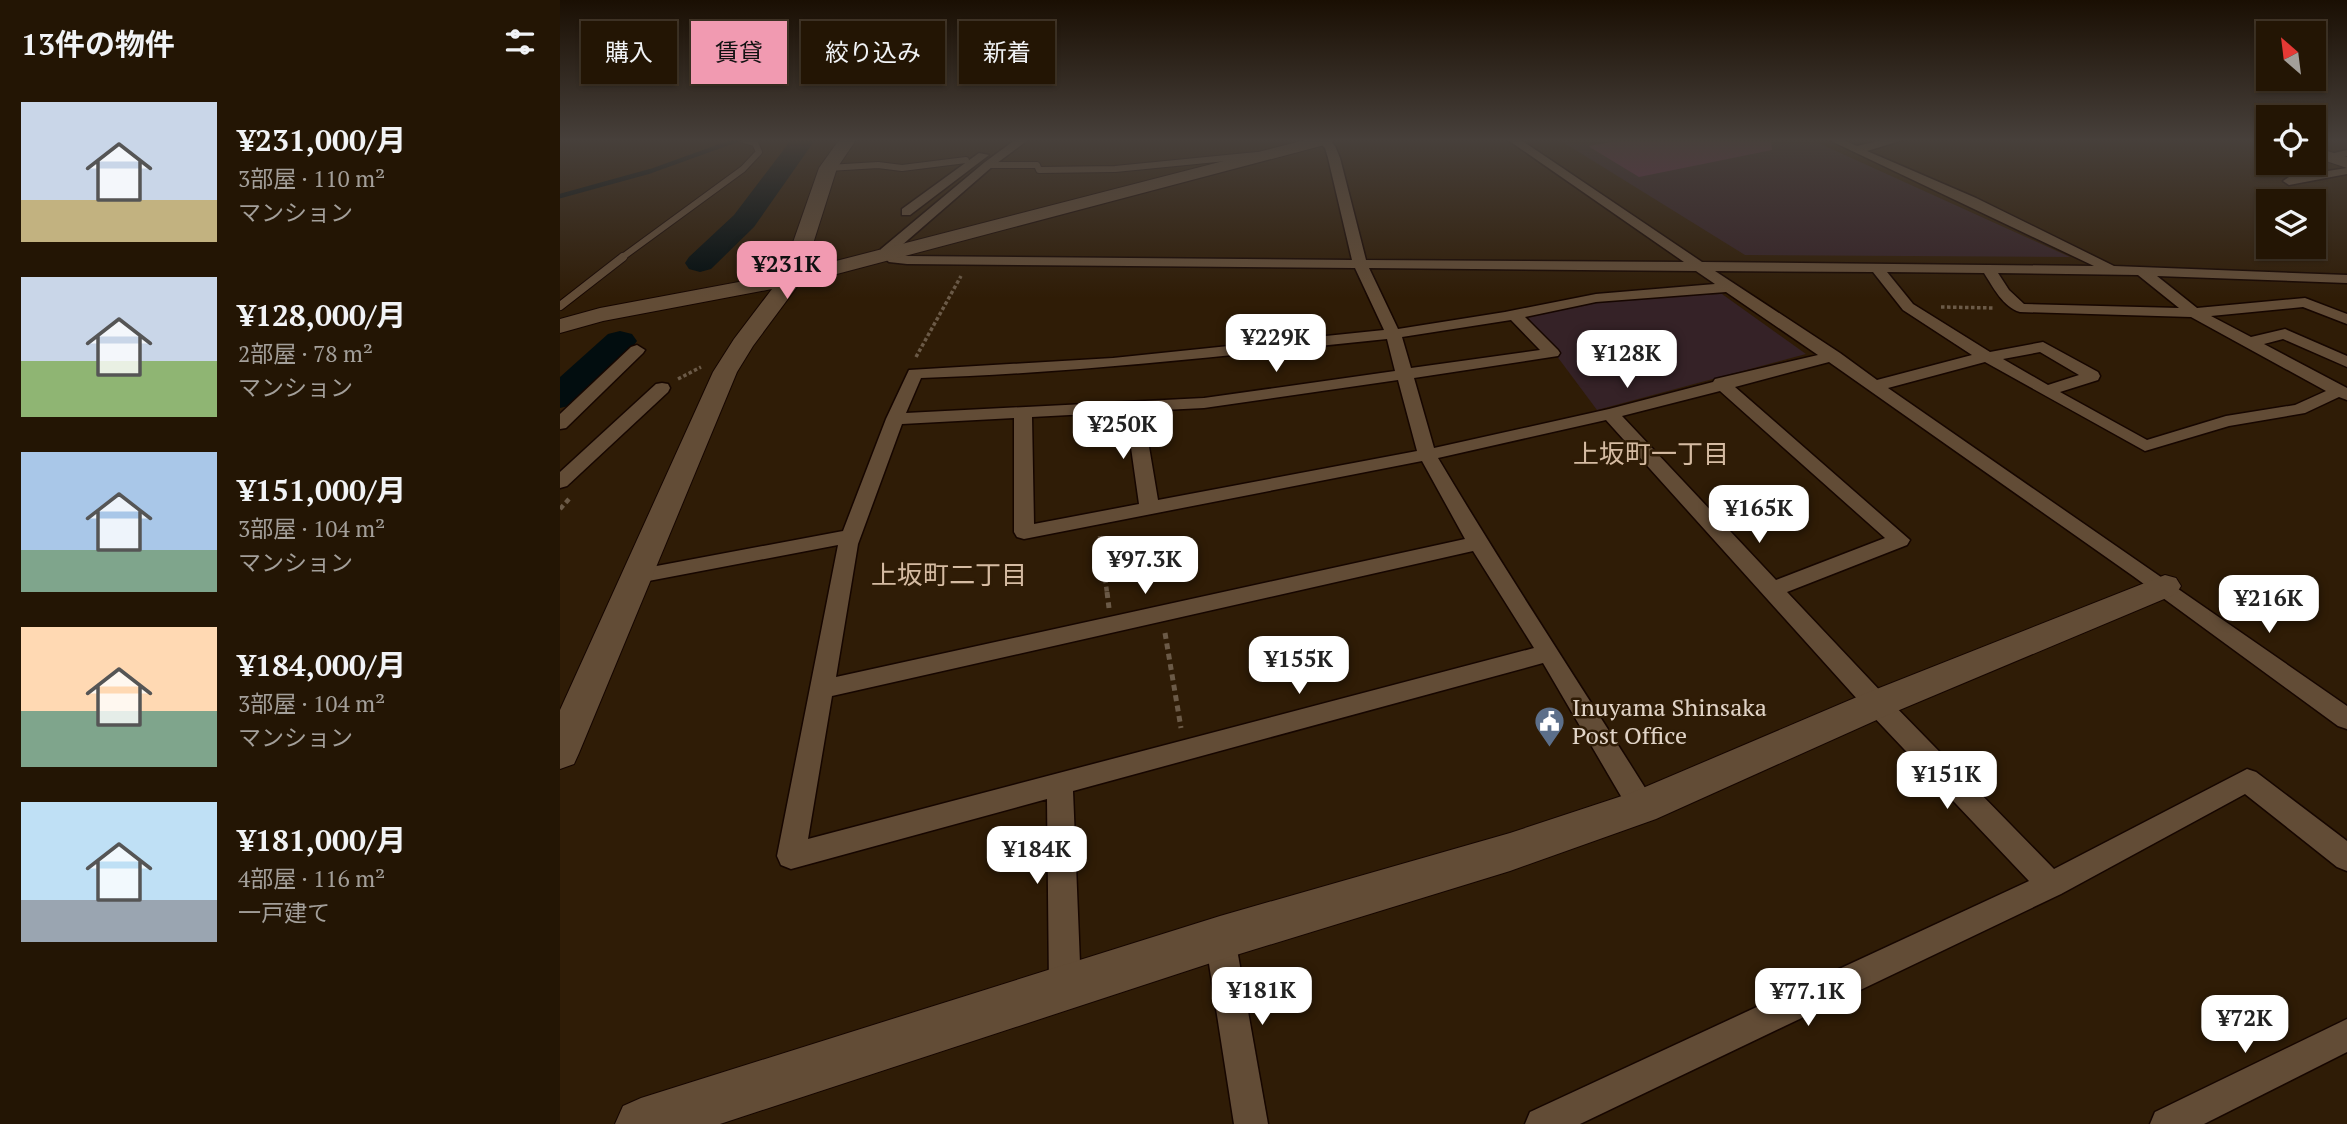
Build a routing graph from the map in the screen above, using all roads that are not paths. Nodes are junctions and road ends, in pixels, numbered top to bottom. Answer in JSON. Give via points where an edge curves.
{"nodes":[{"id":1,"x":711,"y":192,"type":"edge"},
{"id":2,"x":820,"y":192,"type":"edge"},
{"id":3,"x":930,"y":192,"type":"edge"},
{"id":4,"x":954,"y":192,"type":"edge"},
{"id":5,"x":1123,"y":192,"type":"edge"},
{"id":6,"x":1342,"y":192,"type":"edge"},
{"id":7,"x":1590,"y":192,"type":"edge"},
{"id":8,"x":1952,"y":192,"type":"edge"},
{"id":9,"x":906,"y":212,"type":"dead end"},
{"id":10,"x":886,"y":253,"type":"junction"},
{"id":11,"x":1360,"y":264,"type":"junction"},
{"id":12,"x":1703,"y":268,"type":"junction"},
{"id":13,"x":1878,"y":269,"type":"junction"},
{"id":14,"x":1989,"y":270,"type":"junction"},
{"id":15,"x":2113,"y":270,"type":"junction"},
{"id":16,"x":2143,"y":272,"type":"junction"},
{"id":17,"x":791,"y":279,"type":"junction"},
{"id":18,"x":2346,"y":279,"type":"edge"},
{"id":19,"x":1731,"y":286,"type":"junction"},
{"id":20,"x":2194,"y":313,"type":"junction"},
{"id":21,"x":1514,"y":315,"type":"junction"},
{"id":22,"x":564,"y":317,"type":"edge"},
{"id":23,"x":2347,"y":320,"type":"edge"},
{"id":24,"x":1393,"y":334,"type":"junction"},
{"id":25,"x":2248,"y":343,"type":"junction"},
{"id":26,"x":637,"y":350,"type":"dead end"},
{"id":27,"x":1834,"y":356,"type":"junction"},
{"id":28,"x":1990,"y":357,"type":"junction"},
{"id":29,"x":2347,"y":362,"type":"edge"},
{"id":30,"x":1405,"y":374,"type":"junction"},
{"id":31,"x":1721,"y":383,"type":"junction"},
{"id":32,"x":1876,"y":386,"type":"junction"},
{"id":33,"x":662,"y":388,"type":"dead end"},
{"id":34,"x":2046,"y":391,"type":"junction"},
{"id":35,"x":2343,"y":393,"type":"edge"},
{"id":36,"x":1134,"y":408,"type":"junction"},
{"id":37,"x":1023,"y":413,"type":"junction"},
{"id":38,"x":1610,"y":414,"type":"junction"},
{"id":39,"x":895,"y":419,"type":"junction"},
{"id":40,"x":560,"y":424,"type":"edge"},
{"id":41,"x":1427,"y":454,"type":"junction"},
{"id":42,"x":560,"y":482,"type":"edge"},
{"id":43,"x":1150,"y":509,"type":"junction"},
{"id":44,"x":850,"y":536,"type":"junction"},
{"id":45,"x":1478,"y":543,"type":"junction"},
{"id":46,"x":638,"y":576,"type":"junction"},
{"id":47,"x":2165,"y":586,"type":"junction"},
{"id":48,"x":1772,"y":590,"type":"junction"},
{"id":49,"x":1549,"y":653,"type":"junction"},
{"id":50,"x":820,"y":690,"type":"junction"},
{"id":51,"x":1877,"y":704,"type":"junction"},
{"id":52,"x":2347,"y":719,"type":"edge"},
{"id":53,"x":560,"y":753,"type":"edge"},
{"id":54,"x":1060,"y":783,"type":"junction"},
{"id":55,"x":1642,"y":807,"type":"junction"},
{"id":56,"x":2347,"y":858,"type":"edge"},
{"id":57,"x":2051,"y":885,"type":"junction"},
{"id":58,"x":1220,"y":938,"type":"junction"},
{"id":59,"x":1065,"y":988,"type":"junction"},
{"id":60,"x":2347,"y":1035,"type":"edge"},
{"id":61,"x":1576,"y":1117,"type":"edge"},
{"id":62,"x":641,"y":1124,"type":"edge"},
{"id":63,"x":1251,"y":1124,"type":"edge"},
{"id":64,"x":1542,"y":1124,"type":"edge"},
{"id":65,"x":2167,"y":1124,"type":"edge"}],
"edges":[{"from":1,"to":22,"type":"lane","via":[[579,289]]},
{"from":2,"to":17,"type":"street"},
{"from":3,"to":9,"type":"street"},
{"from":4,"to":10,"type":"street"},
{"from":5,"to":10,"type":"street"},
{"from":6,"to":11,"type":"street"},
{"from":7,"to":12,"type":"street"},
{"from":8,"to":15,"type":"street"},
{"from":10,"to":11,"type":"street","via":[[894,260]]},
{"from":10,"to":17,"type":"street"},
{"from":11,"to":12,"type":"street"},
{"from":11,"to":24,"type":"street"},
{"from":12,"to":13,"type":"street"},
{"from":12,"to":19,"type":"street"},
{"from":13,"to":14,"type":"street"},
{"from":13,"to":28,"type":"street","via":[[1907,306]]},
{"from":14,"to":15,"type":"street"},
{"from":14,"to":20,"type":"street","via":[[2021,308]]},
{"from":15,"to":16,"type":"street"},
{"from":16,"to":18,"type":"street"},
{"from":16,"to":20,"type":"street"},
{"from":17,"to":22,"type":"street"},
{"from":17,"to":46,"type":"street","via":[[725,372]]},
{"from":19,"to":21,"type":"street","via":[[1596,298]]},
{"from":19,"to":27,"type":"street"},
{"from":20,"to":23,"type":"street","via":[[2305,302]]},
{"from":20,"to":25,"type":"street"},
{"from":21,"to":24,"type":"street"},
{"from":21,"to":30,"type":"street","via":[[1552,353]]},
{"from":24,"to":30,"type":"street"},
{"from":24,"to":39,"type":"street","via":[[1114,363],[915,373]]},
{"from":25,"to":29,"type":"street","via":[[2285,334]]},
{"from":25,"to":35,"type":"street"},
{"from":26,"to":40,"type":"street"},
{"from":27,"to":31,"type":"street"},
{"from":27,"to":32,"type":"street"},
{"from":28,"to":32,"type":"street"},
{"from":28,"to":34,"type":"street"},
{"from":28,"to":34,"type":"street","via":[[2043,347],[2092,376]]},
{"from":30,"to":36,"type":"street","via":[[1204,403]]},
{"from":30,"to":41,"type":"street"},
{"from":31,"to":38,"type":"street"},
{"from":31,"to":48,"type":"street","via":[[1900,540]]},
{"from":32,"to":47,"type":"street"},
{"from":33,"to":42,"type":"street"},
{"from":34,"to":35,"type":"street","via":[[2145,446],[2226,421],[2299,409]]},
{"from":36,"to":37,"type":"street"},
{"from":36,"to":43,"type":"street"},
{"from":37,"to":39,"type":"street"},
{"from":37,"to":43,"type":"street","via":[[1024,532]]},
{"from":38,"to":41,"type":"street"},
{"from":38,"to":48,"type":"street"},
{"from":39,"to":44,"type":"street"},
{"from":41,"to":43,"type":"street"},
{"from":41,"to":45,"type":"street"},
{"from":44,"to":46,"type":"street"},
{"from":44,"to":50,"type":"street"},
{"from":45,"to":49,"type":"street"},
{"from":45,"to":50,"type":"street"},
{"from":46,"to":53,"type":"street"},
{"from":47,"to":51,"type":"street"},
{"from":47,"to":52,"type":"street"},
{"from":48,"to":51,"type":"street"},
{"from":49,"to":54,"type":"street"},
{"from":49,"to":55,"type":"street"},
{"from":50,"to":54,"type":"street","via":[[791,856]]},
{"from":51,"to":55,"type":"street"},
{"from":51,"to":57,"type":"street"},
{"from":54,"to":59,"type":"street"},
{"from":55,"to":58,"type":"street","via":[[1510,852]]},
{"from":56,"to":57,"type":"street","via":[[2247,780]]},
{"from":57,"to":61,"type":"street"},
{"from":58,"to":59,"type":"street"},
{"from":58,"to":63,"type":"street"},
{"from":59,"to":62,"type":"street"},
{"from":60,"to":65,"type":"street"},
{"from":61,"to":64,"type":"street"}]}
